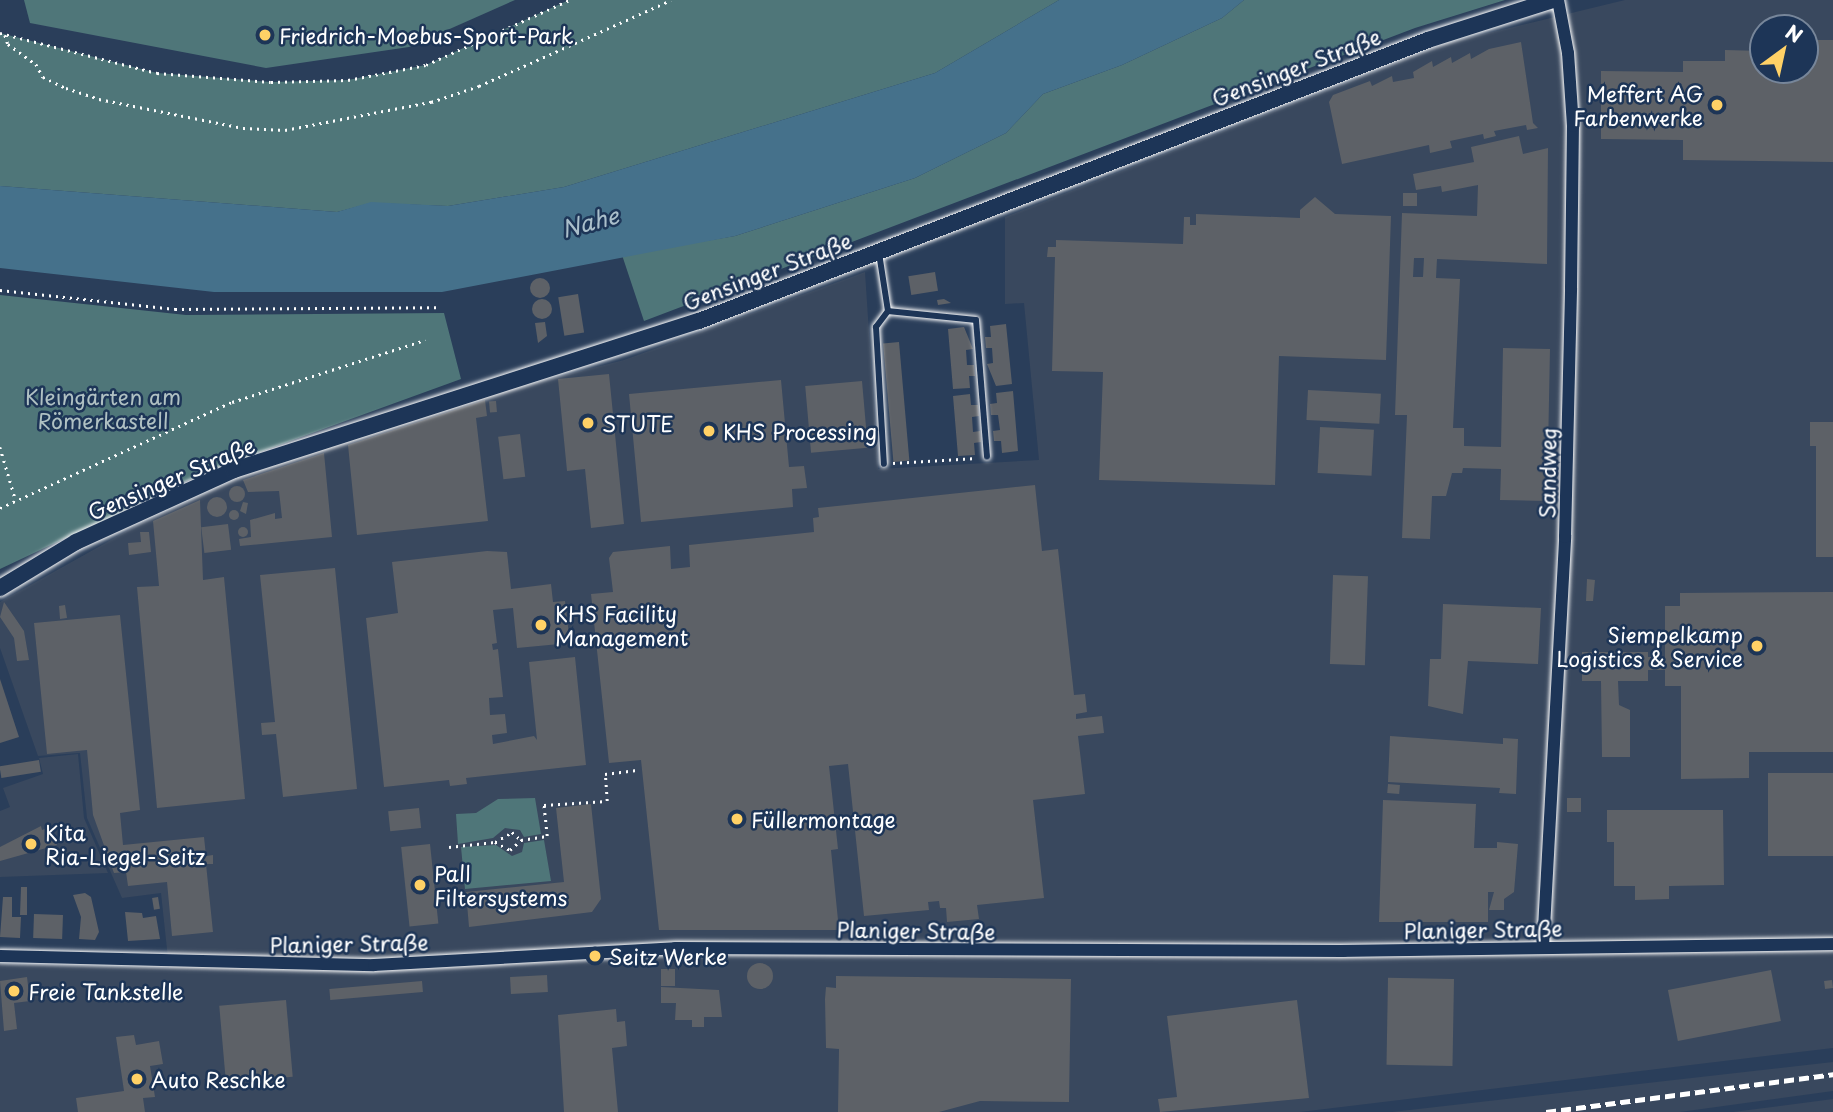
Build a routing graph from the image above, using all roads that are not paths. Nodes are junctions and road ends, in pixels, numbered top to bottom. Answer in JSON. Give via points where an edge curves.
{"nodes":[{"id":1,"x":1553,"y":0,"type":"edge"},
{"id":2,"x":1558,"y":0,"type":"edge"},
{"id":3,"x":879,"y":251,"type":"junction"},
{"id":4,"x":888,"y":311,"type":"junction"},
{"id":5,"x":987,"y":457,"type":"road end"},
{"id":6,"x":884,"y":464,"type":"road end"},
{"id":7,"x":0,"y":588,"type":"edge"},
{"id":8,"x":1833,"y":944,"type":"edge"},
{"id":9,"x":1543,"y":947,"type":"junction"},
{"id":10,"x":0,"y":956,"type":"edge"}],
"edges":[{"from":1,"to":3,"type":"street","name":"Gensinger Straße","via":[[1428,40]]},
{"from":2,"to":9,"type":"street","name":"Sandweg","via":[[1568,53],[1573,126],[1565,537]]},
{"from":3,"to":4,"type":"lane"},
{"from":3,"to":7,"type":"street","name":"Gensinger Straße","via":[[699,321],[234,470],[76,541]]},
{"from":4,"to":5,"type":"lane","via":[[976,320]]},
{"from":4,"to":6,"type":"lane","via":[[876,327]]},
{"from":8,"to":9,"type":"street","name":"Planiger Straße"},
{"from":9,"to":10,"type":"street","name":"Planiger Straße","via":[[1161,952],[675,948],[374,965]]}]}
